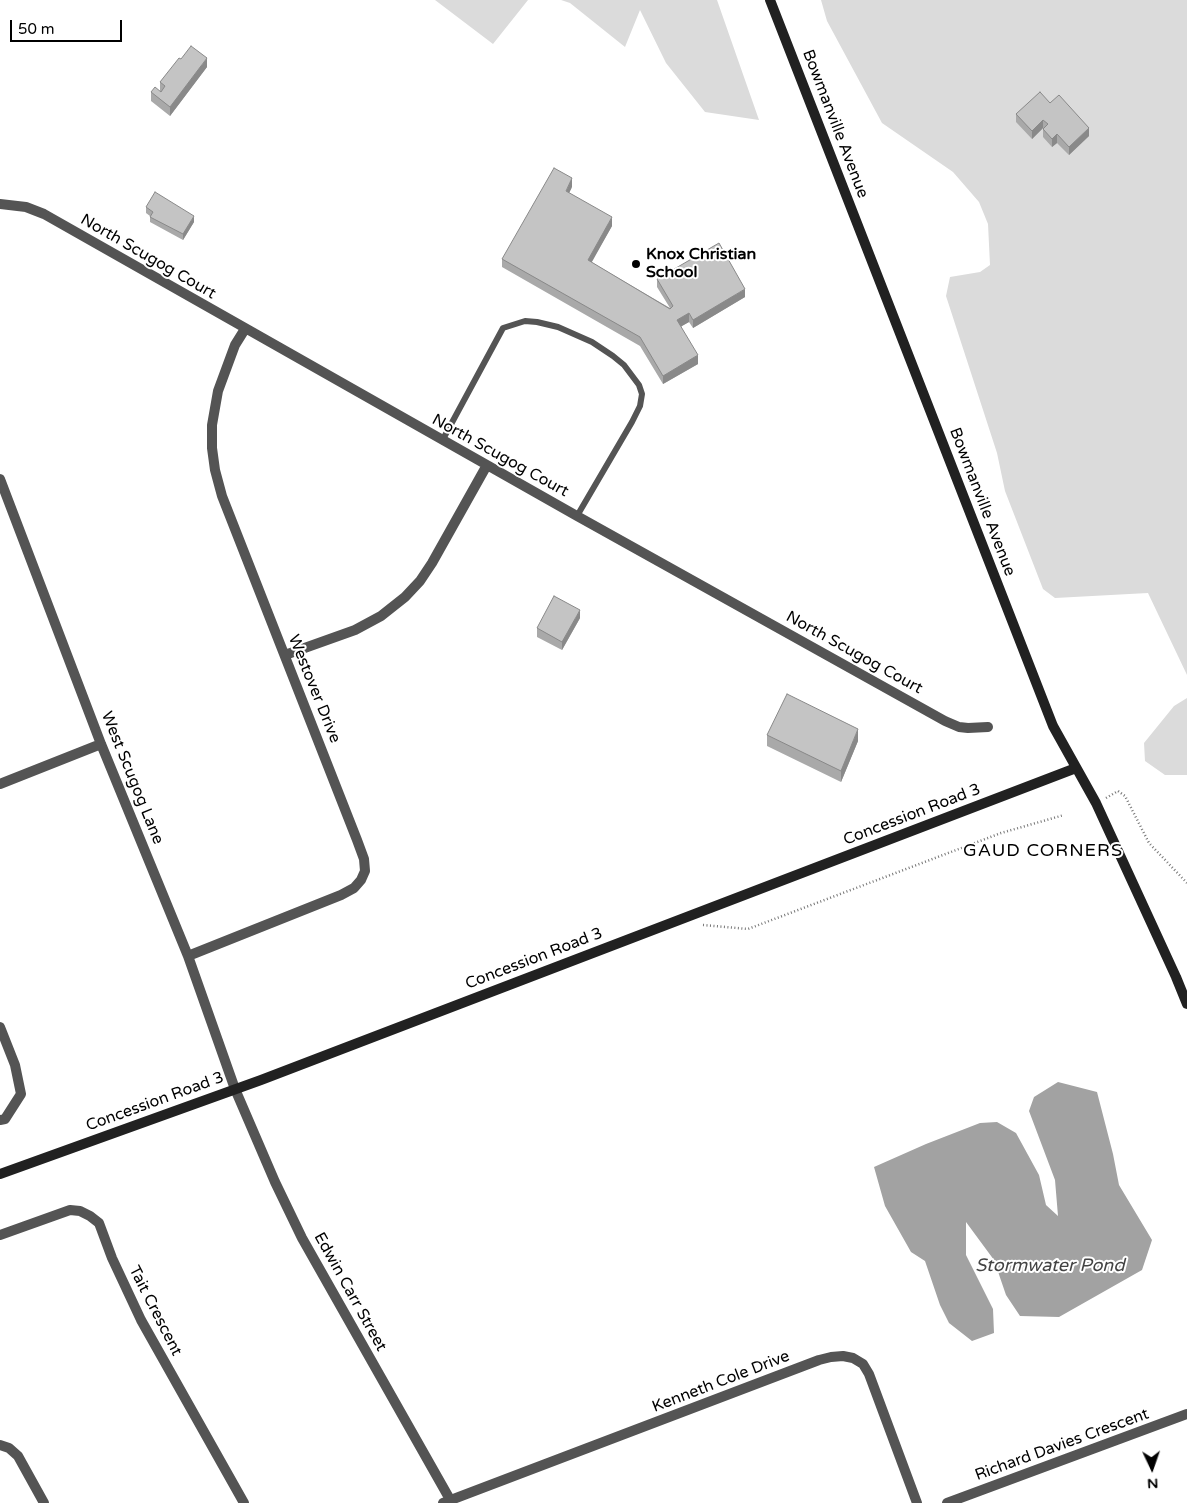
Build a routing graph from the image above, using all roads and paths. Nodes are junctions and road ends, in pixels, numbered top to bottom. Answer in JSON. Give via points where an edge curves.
{"nodes":[{"id":1,"x":770,"y":0,"type":"edge"},
{"id":2,"x":0,"y":204,"type":"edge"},
{"id":3,"x":244,"y":329,"type":"junction"},
{"id":4,"x":442,"y":440,"type":"junction"},
{"id":5,"x":487,"y":465,"type":"junction"},
{"id":6,"x":0,"y":479,"type":"edge"},
{"id":7,"x":577,"y":516,"type":"junction"},
{"id":8,"x":284,"y":655,"type":"junction"},
{"id":9,"x":988,"y":727,"type":"dead end"},
{"id":10,"x":100,"y":744,"type":"junction"},
{"id":11,"x":1076,"y":768,"type":"junction"},
{"id":12,"x":0,"y":784,"type":"edge"},
{"id":13,"x":1096,"y":803,"type":"junction"},
{"id":14,"x":1064,"y":815,"type":"dead end"},
{"id":15,"x":1187,"y":884,"type":"edge"},
{"id":16,"x":700,"y":925,"type":"dead end"},
{"id":17,"x":188,"y":956,"type":"junction"},
{"id":18,"x":1187,"y":1004,"type":"edge"},
{"id":19,"x":0,"y":1027,"type":"edge"},
{"id":20,"x":235,"y":1089,"type":"junction"},
{"id":21,"x":0,"y":1120,"type":"edge"},
{"id":22,"x":0,"y":1174,"type":"edge"},
{"id":23,"x":0,"y":1235,"type":"edge"},
{"id":24,"x":1187,"y":1414,"type":"edge"},
{"id":25,"x":0,"y":1445,"type":"edge"},
{"id":26,"x":448,"y":1502,"type":"edge"},
{"id":27,"x":44,"y":1503,"type":"edge"},
{"id":28,"x":244,"y":1503,"type":"edge"},
{"id":29,"x":916,"y":1503,"type":"edge"},
{"id":30,"x":947,"y":1503,"type":"edge"}],
"edges":[{"from":1,"to":11,"type":"street","name":"Bowmanville Avenue","via":[[1053,726]]},
{"from":2,"to":3,"type":"street","name":"North Scugog Court","via":[[26,207],[44,214]]},
{"from":3,"to":4,"type":"street","name":"North Scugog Court"},
{"from":3,"to":8,"type":"street","name":"Westover Drive","via":[[234,345],[218,392],[212,425],[214,470]]},
{"from":4,"to":5,"type":"street","name":"North Scugog Court"},
{"from":4,"to":7,"type":"lane","via":[[503,328],[525,321],[537,322],[592,342],[624,365],[642,394],[632,422]]},
{"from":5,"to":7,"type":"street","name":"North Scugog Court"},
{"from":5,"to":8,"type":"street","via":[[432,563],[405,597],[381,616],[355,630]]},
{"from":6,"to":10,"type":"street","name":"West Scugog Lane"},
{"from":7,"to":9,"type":"street","name":"North Scugog Court","via":[[945,721],[959,727]]},
{"from":8,"to":17,"type":"street","name":"Westover Drive","via":[[362,853],[365,871],[354,888],[340,895]]},
{"from":10,"to":12,"type":"street"},
{"from":10,"to":17,"type":"street","name":"West Scugog Lane"},
{"from":11,"to":13,"type":"street","name":"Bowmanville Avenue"},
{"from":11,"to":20,"type":"street","name":"Concession Road 3"},
{"from":13,"to":15,"type":"path","via":[[1118,791],[1125,796],[1149,843]]},
{"from":13,"to":18,"type":"street","name":"Bowmanville Avenue"},
{"from":14,"to":16,"type":"path","via":[[1002,833],[748,928]]},
{"from":17,"to":20,"type":"street","name":"West Scugog Lane"},
{"from":19,"to":21,"type":"street","via":[[15,1065],[21,1094],[5,1119]]},
{"from":20,"to":22,"type":"street","name":"Concession Road 3"},
{"from":20,"to":26,"type":"street","name":"Edwin Carr Street","via":[[302,1238]]},
{"from":23,"to":28,"type":"street","name":"Tait Crescent","via":[[70,1210],[80,1210],[99,1223],[141,1320]]},
{"from":24,"to":30,"type":"street","name":"Richard Davies Crescent"},
{"from":25,"to":27,"type":"street","via":[[18,1456]]},
{"from":26,"to":29,"type":"street","name":"Kenneth Cole Drive","via":[[819,1360],[843,1356],[863,1364],[869,1374]]}]}
